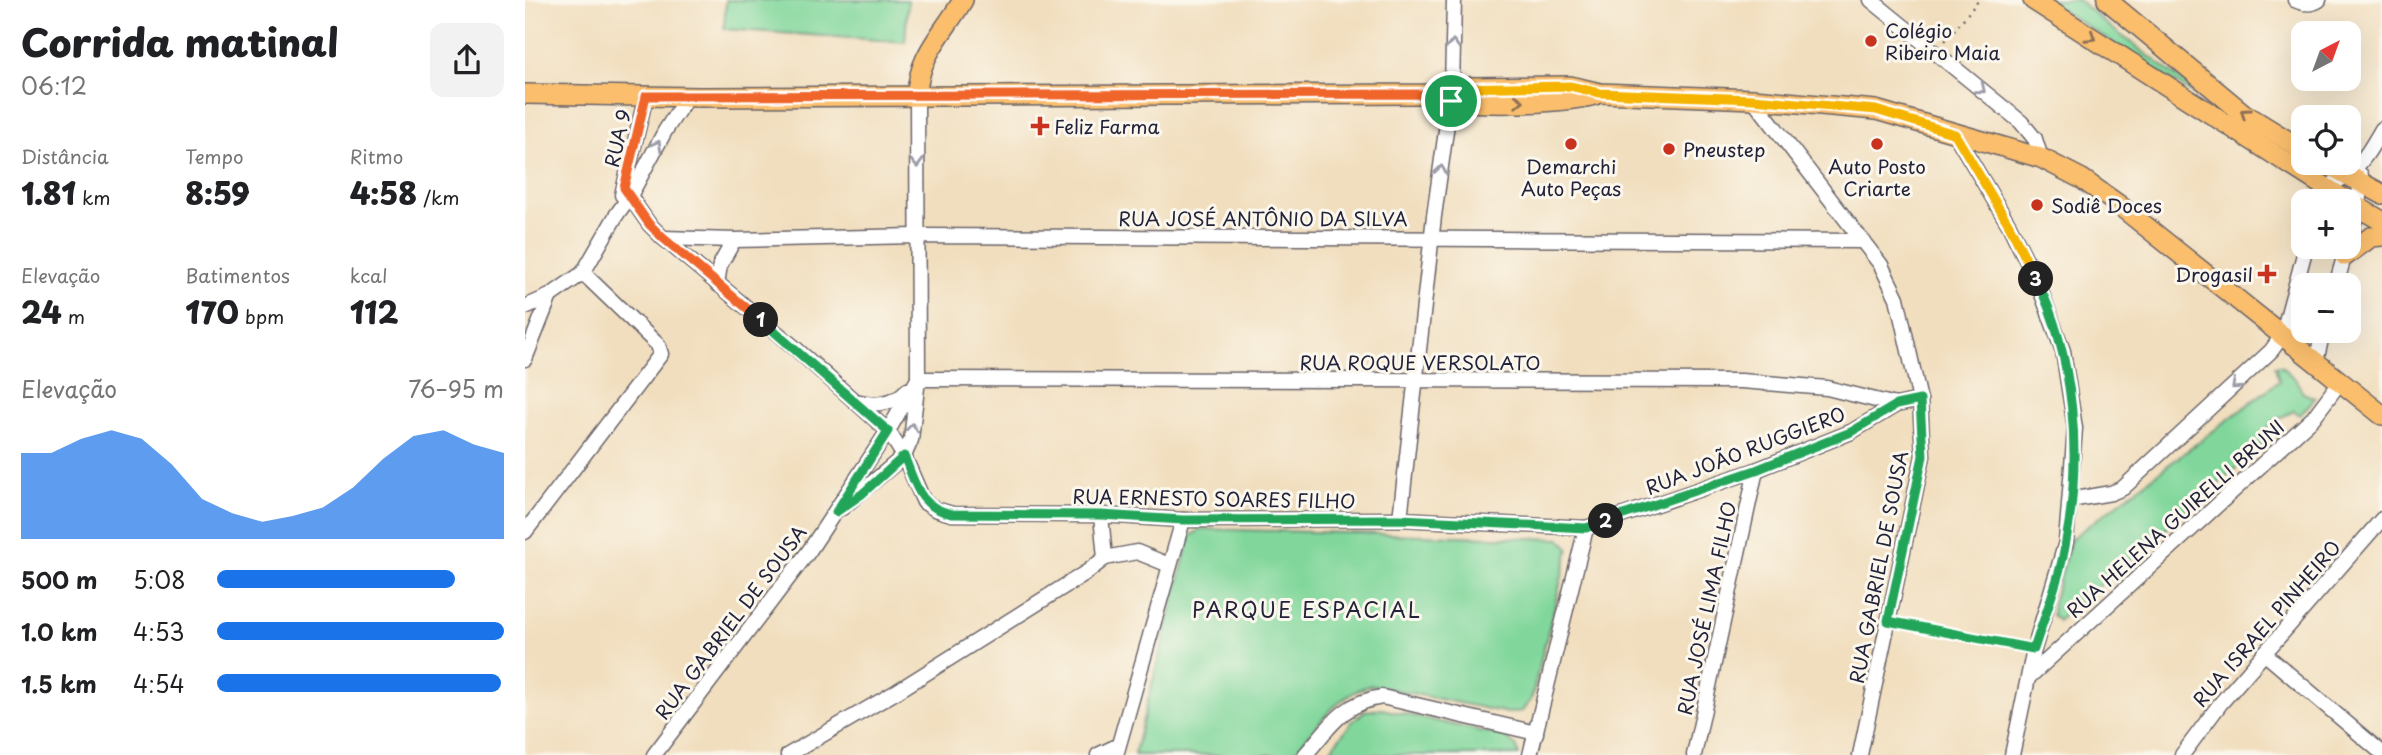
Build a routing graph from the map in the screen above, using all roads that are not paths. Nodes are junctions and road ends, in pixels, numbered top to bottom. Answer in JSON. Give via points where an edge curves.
{"nodes":[{"id":1,"x":963,"y":0,"type":"edge"},
{"id":2,"x":1454,"y":0,"type":"edge"},
{"id":3,"x":1871,"y":0,"type":"edge"},
{"id":4,"x":2033,"y":0,"type":"edge"},
{"id":5,"x":2108,"y":0,"type":"edge"},
{"id":6,"x":2295,"y":0,"type":"edge"},
{"id":7,"x":2319,"y":0,"type":"edge"},
{"id":8,"x":525,"y":94,"type":"edge"},
{"id":9,"x":1452,"y":94,"type":"junction"},
{"id":10,"x":917,"y":95,"type":"junction"},
{"id":11,"x":646,"y":96,"type":"junction"},
{"id":12,"x":687,"y":97,"type":"junction"},
{"id":13,"x":1753,"y":99,"type":"junction"},
{"id":14,"x":2382,"y":129,"type":"edge"},
{"id":15,"x":1955,"y":134,"type":"junction"},
{"id":16,"x":2291,"y":142,"type":"edge"},
{"id":17,"x":2041,"y":158,"type":"junction"},
{"id":18,"x":2338,"y":189,"type":"edge"},
{"id":19,"x":2346,"y":189,"type":"edge"},
{"id":20,"x":627,"y":192,"type":"junction"},
{"id":21,"x":2361,"y":193,"type":"edge"},
{"id":22,"x":2382,"y":194,"type":"edge"},
{"id":23,"x":2361,"y":200,"type":"edge"},
{"id":24,"x":2361,"y":206,"type":"edge"},
{"id":25,"x":2382,"y":208,"type":"edge"},
{"id":26,"x":2382,"y":221,"type":"edge"},
{"id":27,"x":917,"y":236,"type":"junction"},
{"id":28,"x":2382,"y":236,"type":"edge"},
{"id":29,"x":663,"y":238,"type":"junction"},
{"id":30,"x":1433,"y":238,"type":"junction"},
{"id":31,"x":734,"y":240,"type":"junction"},
{"id":32,"x":1863,"y":241,"type":"junction"},
{"id":33,"x":2361,"y":242,"type":"edge"},
{"id":34,"x":2303,"y":259,"type":"edge"},
{"id":35,"x":583,"y":273,"type":"junction"},
{"id":36,"x":717,"y":284,"type":"junction"},
{"id":37,"x":550,"y":296,"type":"junction"},
{"id":38,"x":525,"y":307,"type":"edge"},
{"id":39,"x":2282,"y":336,"type":"junction"},
{"id":40,"x":2320,"y":343,"type":"edge"},
{"id":41,"x":525,"y":359,"type":"edge"},
{"id":42,"x":2316,"y":362,"type":"junction"},
{"id":43,"x":918,"y":379,"type":"junction"},
{"id":44,"x":1416,"y":382,"type":"junction"},
{"id":45,"x":2340,"y":382,"type":"junction"},
{"id":46,"x":1920,"y":400,"type":"junction"},
{"id":47,"x":855,"y":401,"type":"junction"},
{"id":48,"x":1896,"y":405,"type":"junction"},
{"id":49,"x":2382,"y":415,"type":"edge"},
{"id":50,"x":888,"y":431,"type":"junction"},
{"id":51,"x":904,"y":456,"type":"junction"},
{"id":52,"x":1756,"y":470,"type":"junction"},
{"id":53,"x":2070,"y":500,"type":"junction"},
{"id":54,"x":836,"y":512,"type":"junction"},
{"id":55,"x":1101,"y":515,"type":"junction"},
{"id":56,"x":1400,"y":519,"type":"junction"},
{"id":57,"x":2382,"y":519,"type":"edge"},
{"id":58,"x":1183,"y":520,"type":"junction"},
{"id":59,"x":1586,"y":528,"type":"junction"},
{"id":60,"x":525,"y":532,"type":"edge"},
{"id":61,"x":1105,"y":558,"type":"junction"},
{"id":62,"x":1169,"y":565,"type":"junction"},
{"id":63,"x":2264,"y":653,"type":"junction"},
{"id":64,"x":2030,"y":676,"type":"junction"},
{"id":65,"x":1536,"y":733,"type":"junction"},
{"id":66,"x":1117,"y":750,"type":"edge"},
{"id":67,"x":2187,"y":753,"type":"edge"},
{"id":68,"x":2382,"y":753,"type":"edge"},
{"id":69,"x":654,"y":755,"type":"edge"},
{"id":70,"x":788,"y":755,"type":"edge"},
{"id":71,"x":1098,"y":755,"type":"edge"},
{"id":72,"x":1305,"y":755,"type":"edge"},
{"id":73,"x":1530,"y":755,"type":"edge"},
{"id":74,"x":1694,"y":755,"type":"edge"},
{"id":75,"x":1860,"y":755,"type":"edge"},
{"id":76,"x":2013,"y":755,"type":"edge"}],
"edges":[{"from":1,"to":10,"type":"main road","via":[[927,52]]},
{"from":9,"to":2,"type":"street","one_way":true},
{"from":3,"to":17,"type":"street","one_way":true,"via":[[2021,122],[2035,139]]},
{"from":4,"to":18,"type":"main road","one_way":true},
{"from":16,"to":5,"type":"main road","one_way":true,"via":[[2243,113]]},
{"from":6,"to":7,"type":"street","via":[[2303,4]]},
{"from":8,"to":11,"type":"main road"},
{"from":9,"to":10,"type":"main road"},
{"from":9,"to":13,"type":"main road","via":[[1473,103],[1571,100],[1600,93]]},
{"from":30,"to":9,"type":"street","one_way":true},
{"from":10,"to":12,"type":"main road"},
{"from":10,"to":27,"type":"street","one_way":true},
{"from":11,"to":12,"type":"main road"},
{"from":11,"to":20,"type":"street","name":"RUA 9"},
{"from":20,"to":12,"type":"street","name":"RUA 9","one_way":true},
{"from":13,"to":15,"type":"main road","via":[[1876,110]]},
{"from":13,"to":32,"type":"street","name":"RUA GABRIEL DE SOUSA"},
{"from":14,"to":19,"type":"street"},
{"from":15,"to":17,"type":"main road"},
{"from":15,"to":53,"type":"street","via":[[2009,225],[2039,286],[2063,351],[2074,428]]},
{"from":17,"to":39,"type":"main road","via":[[2119,205]]},
{"from":20,"to":29,"type":"street","name":"RUA ERNESTO SOARES FILHO"},
{"from":20,"to":35,"type":"street"},
{"from":21,"to":22,"type":"main road"},
{"from":23,"to":25,"type":"main road"},
{"from":24,"to":26,"type":"main road"},
{"from":27,"to":30,"type":"street","name":"RUA JOSÉ ANTÔNIO DA SILVA"},
{"from":27,"to":31,"type":"street","name":"RUA JOSÉ ANTÔNIO DA SILVA"},
{"from":27,"to":43,"type":"street"},
{"from":28,"to":33,"type":"main road"},
{"from":29,"to":31,"type":"street","name":"RUA JOSÉ ANTÔNIO DA SILVA"},
{"from":29,"to":36,"type":"street","name":"RUA ERNESTO SOARES FILHO"},
{"from":30,"to":32,"type":"street","name":"RUA JOSÉ ANTÔNIO DA SILVA"},
{"from":30,"to":44,"type":"street"},
{"from":31,"to":36,"type":"street","via":[[720,265]]},
{"from":32,"to":46,"type":"street","name":"RUA GABRIEL DE SOUSA","via":[[1897,298]]},
{"from":34,"to":39,"type":"street"},
{"from":35,"to":37,"type":"street"},
{"from":35,"to":60,"type":"street","via":[[658,345],[661,354]]},
{"from":36,"to":47,"type":"street","name":"RUA ERNESTO SOARES FILHO"},
{"from":37,"to":38,"type":"street"},
{"from":37,"to":41,"type":"street"},
{"from":39,"to":42,"type":"main road"},
{"from":39,"to":53,"type":"street","one_way":true,"via":[[2250,373],[2123,488]]},
{"from":40,"to":42,"type":"street"},
{"from":42,"to":45,"type":"main road"},
{"from":43,"to":44,"type":"street","name":"RUA ROQUE VERSOLATO"},
{"from":43,"to":47,"type":"street","via":[[892,402]]},
{"from":43,"to":50,"type":"street","name":"RUA GABRIEL DE SOUSA"},
{"from":51,"to":43,"type":"street","one_way":true,"via":[[911,440]]},
{"from":44,"to":48,"type":"street","name":"RUA ROQUE VERSOLATO","via":[[1741,382],[1827,388]]},
{"from":44,"to":56,"type":"street"},
{"from":45,"to":49,"type":"main road"},
{"from":45,"to":64,"type":"street","name":"RUA HELENA GUIRELLI BRUNI","via":[[2313,418]]},
{"from":46,"to":48,"type":"street","name":"RUA ROQUE VERSOLATO"},
{"from":46,"to":75,"type":"street","name":"RUA GABRIEL DE SOUSA","via":[[1923,456]]},
{"from":47,"to":50,"type":"street","name":"RUA ERNESTO SOARES FILHO"},
{"from":48,"to":52,"type":"street","name":"RUA JOÃO RUGGIERO","via":[[1851,432]]},
{"from":50,"to":51,"type":"street","name":"RUA ERNESTO SOARES FILHO"},
{"from":50,"to":54,"type":"street","name":"RUA GABRIEL DE SOUSA"},
{"from":51,"to":54,"type":"street","name":"RUA GABRIEL DE SOUSA"},
{"from":51,"to":55,"type":"street","name":"RUA ERNESTO SOARES FILHO","via":[[924,502],[943,513]]},
{"from":52,"to":59,"type":"street","name":"RUA JOÃO RUGGIERO"},
{"from":52,"to":74,"type":"street","name":"RUA JOSÉ LIMA FILHO"},
{"from":53,"to":64,"type":"street","via":[[2066,542]]},
{"from":54,"to":69,"type":"street","name":"RUA GABRIEL DE SOUSA"},
{"from":55,"to":58,"type":"street","name":"RUA ERNESTO SOARES FILHO"},
{"from":55,"to":61,"type":"street"},
{"from":56,"to":58,"type":"street","name":"RUA ERNESTO SOARES FILHO"},
{"from":56,"to":59,"type":"street","name":"RUA ERNESTO SOARES FILHO"},
{"from":57,"to":63,"type":"street","name":"RUA ISRAEL PINHEIRO"},
{"from":58,"to":62,"type":"street"},
{"from":59,"to":65,"type":"street"},
{"from":61,"to":62,"type":"street","via":[[1137,552]]},
{"from":61,"to":70,"type":"street"},
{"from":62,"to":66,"type":"street"},
{"from":63,"to":67,"type":"street","name":"RUA ISRAEL PINHEIRO"},
{"from":63,"to":68,"type":"street"},
{"from":64,"to":76,"type":"street"},
{"from":65,"to":72,"type":"street","via":[[1382,697],[1348,707]]},
{"from":65,"to":73,"type":"street"},
{"from":66,"to":71,"type":"street"}]}
